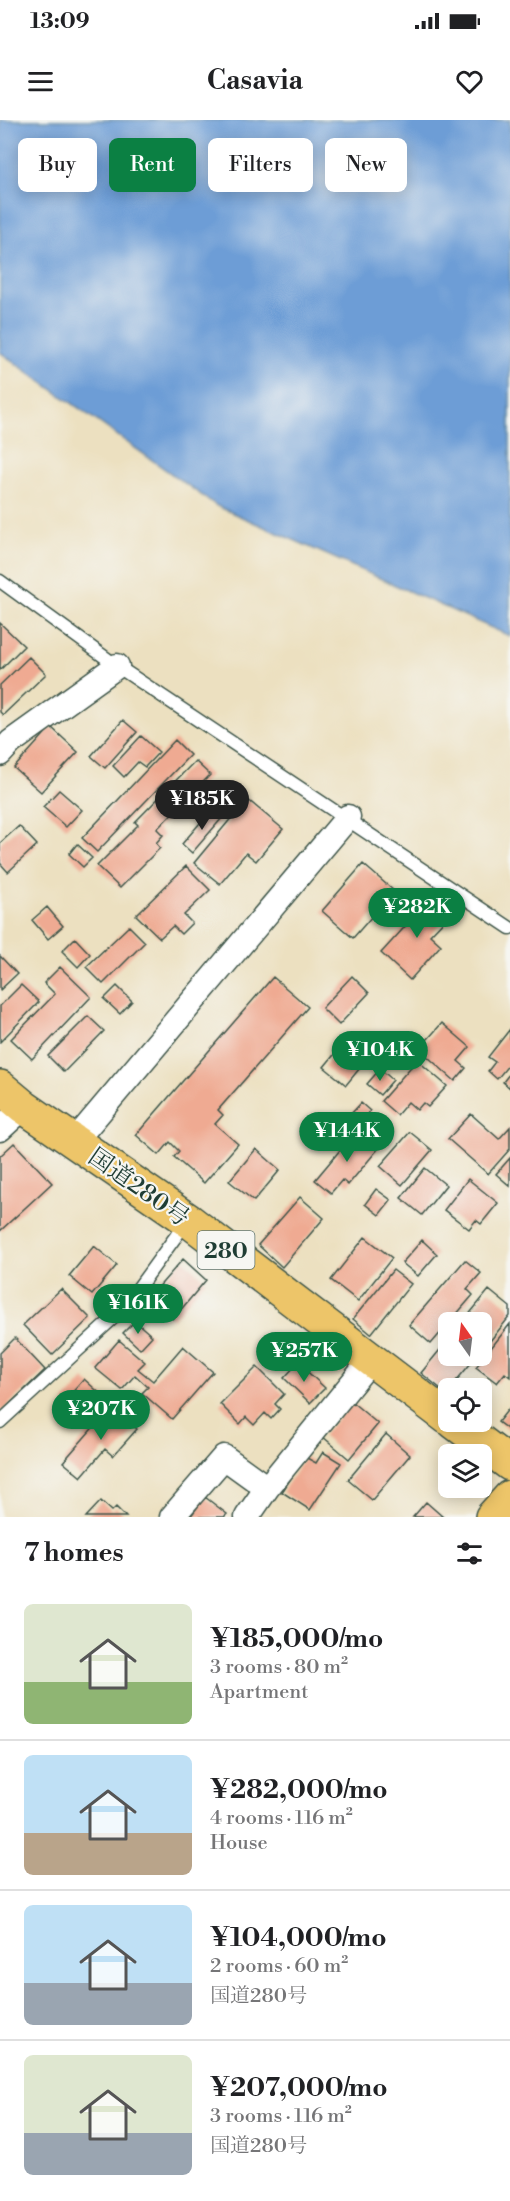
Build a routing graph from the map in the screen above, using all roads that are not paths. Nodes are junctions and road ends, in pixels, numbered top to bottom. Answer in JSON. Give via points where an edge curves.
{"nodes":[{"id":1,"x":0,"y":580,"type":"edge"},
{"id":2,"x":117,"y":666,"type":"junction"},
{"id":3,"x":0,"y":754,"type":"edge"},
{"id":4,"x":348,"y":817,"type":"junction"},
{"id":5,"x":510,"y":928,"type":"edge"},
{"id":6,"x":12,"y":1097,"type":"edge"},
{"id":7,"x":0,"y":1129,"type":"edge"},
{"id":8,"x":74,"y":1142,"type":"junction"},
{"id":9,"x":188,"y":1220,"type":"junction"},
{"id":10,"x":371,"y":1360,"type":"junction"},
{"id":11,"x":438,"y":1410,"type":"edge"},
{"id":12,"x":0,"y":1422,"type":"edge"},
{"id":13,"x":467,"y":1432,"type":"edge"},
{"id":14,"x":510,"y":1464,"type":"edge"},
{"id":15,"x":267,"y":1488,"type":"junction"},
{"id":16,"x":510,"y":1497,"type":"edge"},
{"id":17,"x":172,"y":1517,"type":"edge"},
{"id":18,"x":247,"y":1517,"type":"edge"},
{"id":19,"x":492,"y":1517,"type":"edge"}],
"edges":[{"from":1,"to":2,"type":"lane"},
{"from":2,"to":3,"type":"street"},
{"from":2,"to":4,"type":"lane"},
{"from":4,"to":5,"type":"lane"},
{"from":4,"to":8,"type":"street"},
{"from":6,"to":7,"type":"street"},
{"from":6,"to":8,"type":"main road","name":"国道280号","number":"280"},
{"from":8,"to":9,"type":"main road","name":"国道280号","number":"280"},
{"from":9,"to":10,"type":"main road","name":"国道280号","number":"280"},
{"from":9,"to":12,"type":"lane","via":[[123,1309]]},
{"from":10,"to":11,"type":"main road","name":"国道280号","number":"280"},
{"from":10,"to":15,"type":"street"},
{"from":13,"to":14,"type":"main road"},
{"from":15,"to":17,"type":"street","via":[[224,1456]]},
{"from":15,"to":18,"type":"street"},
{"from":16,"to":19,"type":"main road"}]}
